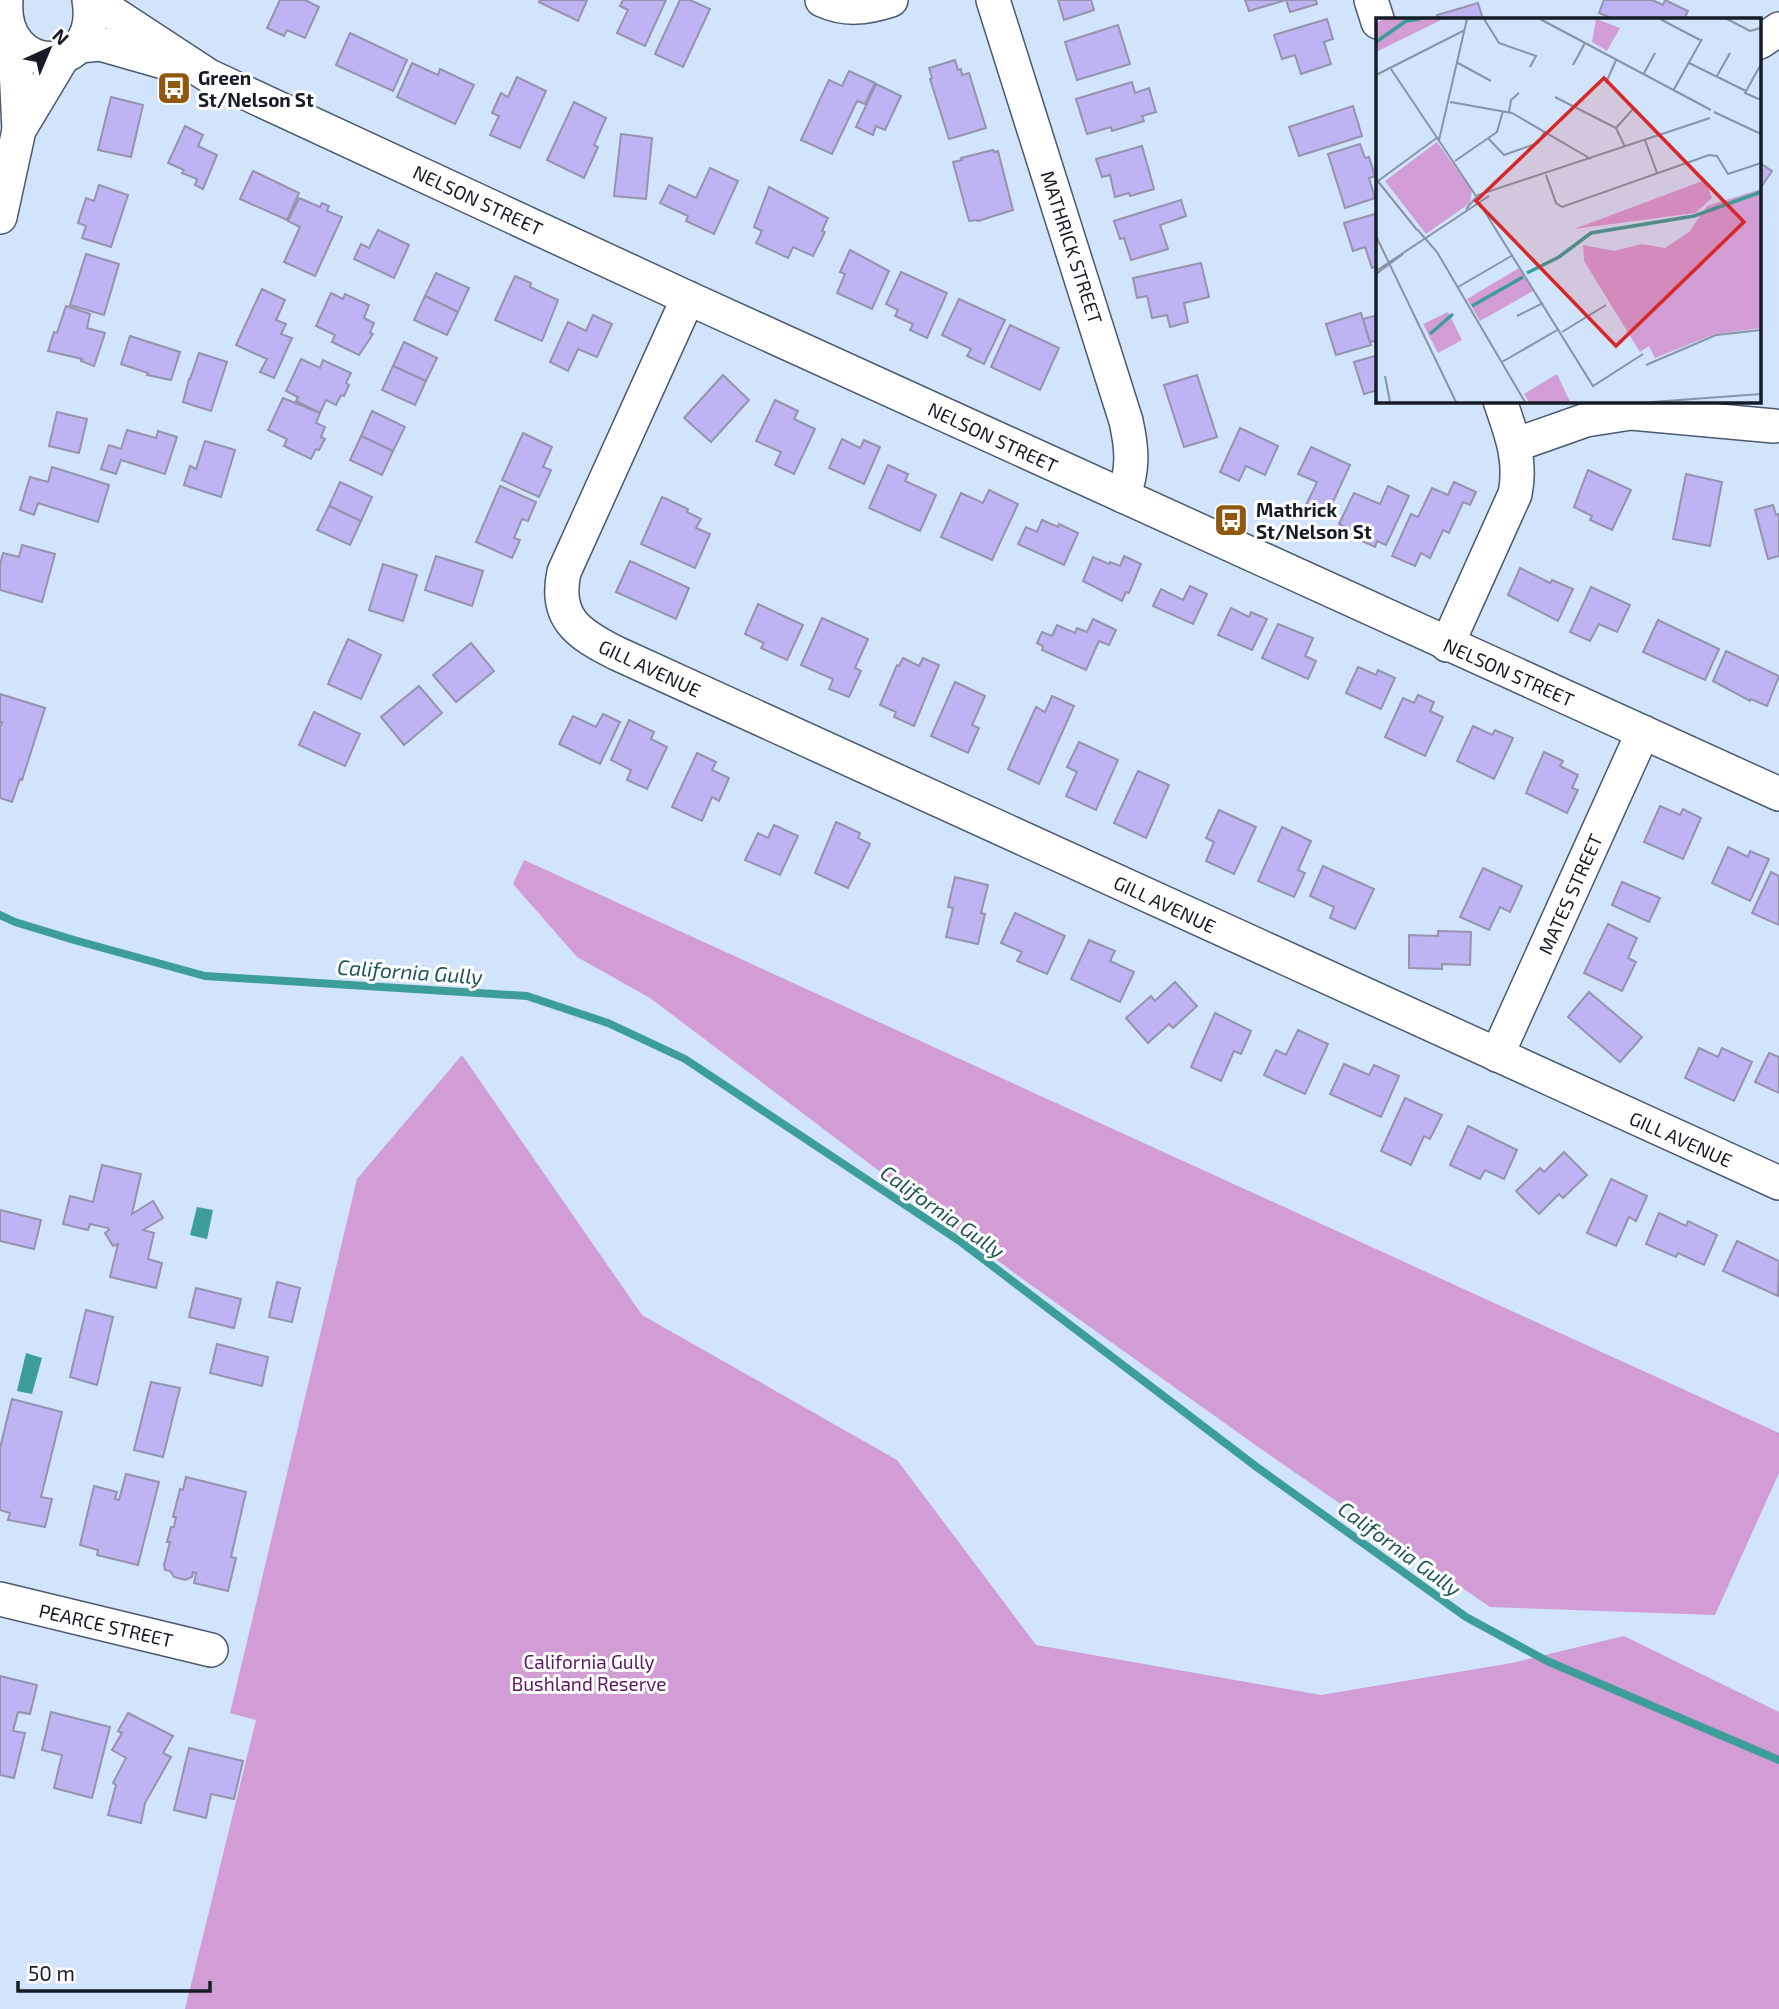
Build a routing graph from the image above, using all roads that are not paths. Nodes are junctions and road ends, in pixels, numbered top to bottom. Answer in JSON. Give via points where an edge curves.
{"nodes":[{"id":1,"x":91,"y":0,"type":"edge"},
{"id":2,"x":822,"y":0,"type":"edge"},
{"id":3,"x":891,"y":0,"type":"edge"},
{"id":4,"x":993,"y":0,"type":"edge"},
{"id":5,"x":1371,"y":0,"type":"edge"},
{"id":6,"x":1377,"y":18,"type":"edge"},
{"id":7,"x":7,"y":27,"type":"edge"},
{"id":8,"x":1779,"y":29,"type":"edge"},
{"id":9,"x":1762,"y":41,"type":"edge"},
{"id":10,"x":71,"y":51,"type":"junction"},
{"id":11,"x":209,"y":76,"type":"junction"},
{"id":12,"x":19,"y":130,"type":"junction"},
{"id":13,"x":0,"y":216,"type":"edge"},
{"id":14,"x":688,"y":298,"type":"junction"},
{"id":15,"x":1500,"y":402,"type":"edge"},
{"id":16,"x":1774,"y":426,"type":"dead end"},
{"id":17,"x":1515,"y":445,"type":"junction"},
{"id":18,"x":1123,"y":496,"type":"junction"},
{"id":19,"x":1447,"y":645,"type":"junction"},
{"id":20,"x":1643,"y":732,"type":"junction"},
{"id":21,"x":1779,"y":794,"type":"edge"},
{"id":22,"x":1497,"y":1055,"type":"junction"},
{"id":23,"x":1779,"y":1183,"type":"edge"},
{"id":24,"x":0,"y":1599,"type":"edge"},
{"id":25,"x":211,"y":1650,"type":"dead end"}],
"edges":[{"from":1,"to":10,"type":"street","via":[[89,26]]},
{"from":1,"to":11,"type":"street","name":"NELSON STREET"},
{"from":2,"to":3,"type":"street","via":[[865,8]]},
{"from":4,"to":18,"type":"street","name":"MATHRICK STREET","via":[[1126,421],[1132,458]]},
{"from":5,"to":6,"type":"street"},
{"from":7,"to":10,"type":"street","name":"NELSON STREET","via":[[28,55],[57,58]]},
{"from":7,"to":12,"type":"street"},
{"from":8,"to":9,"type":"street"},
{"from":10,"to":11,"type":"street","name":"NELSON STREET","via":[[100,44]]},
{"from":10,"to":12,"type":"street"},
{"from":11,"to":14,"type":"street","name":"NELSON STREET"},
{"from":12,"to":13,"type":"street"},
{"from":14,"to":18,"type":"street","name":"NELSON STREET"},
{"from":14,"to":22,"type":"street","name":"GILL AVENUE","via":[[564,572],[551,614],[570,621],[616,653]]},
{"from":15,"to":17,"type":"street"},
{"from":16,"to":17,"type":"street","via":[[1619,414],[1586,420]]},
{"from":17,"to":19,"type":"street","via":[[1515,494]]},
{"from":18,"to":19,"type":"street","name":"NELSON STREET"},
{"from":19,"to":20,"type":"street","name":"NELSON STREET"},
{"from":20,"to":21,"type":"street","name":"NELSON STREET"},
{"from":20,"to":22,"type":"street","name":"MATES STREET"},
{"from":22,"to":23,"type":"street","name":"GILL AVENUE"},
{"from":24,"to":25,"type":"street","name":"PEARCE STREET"}]}
